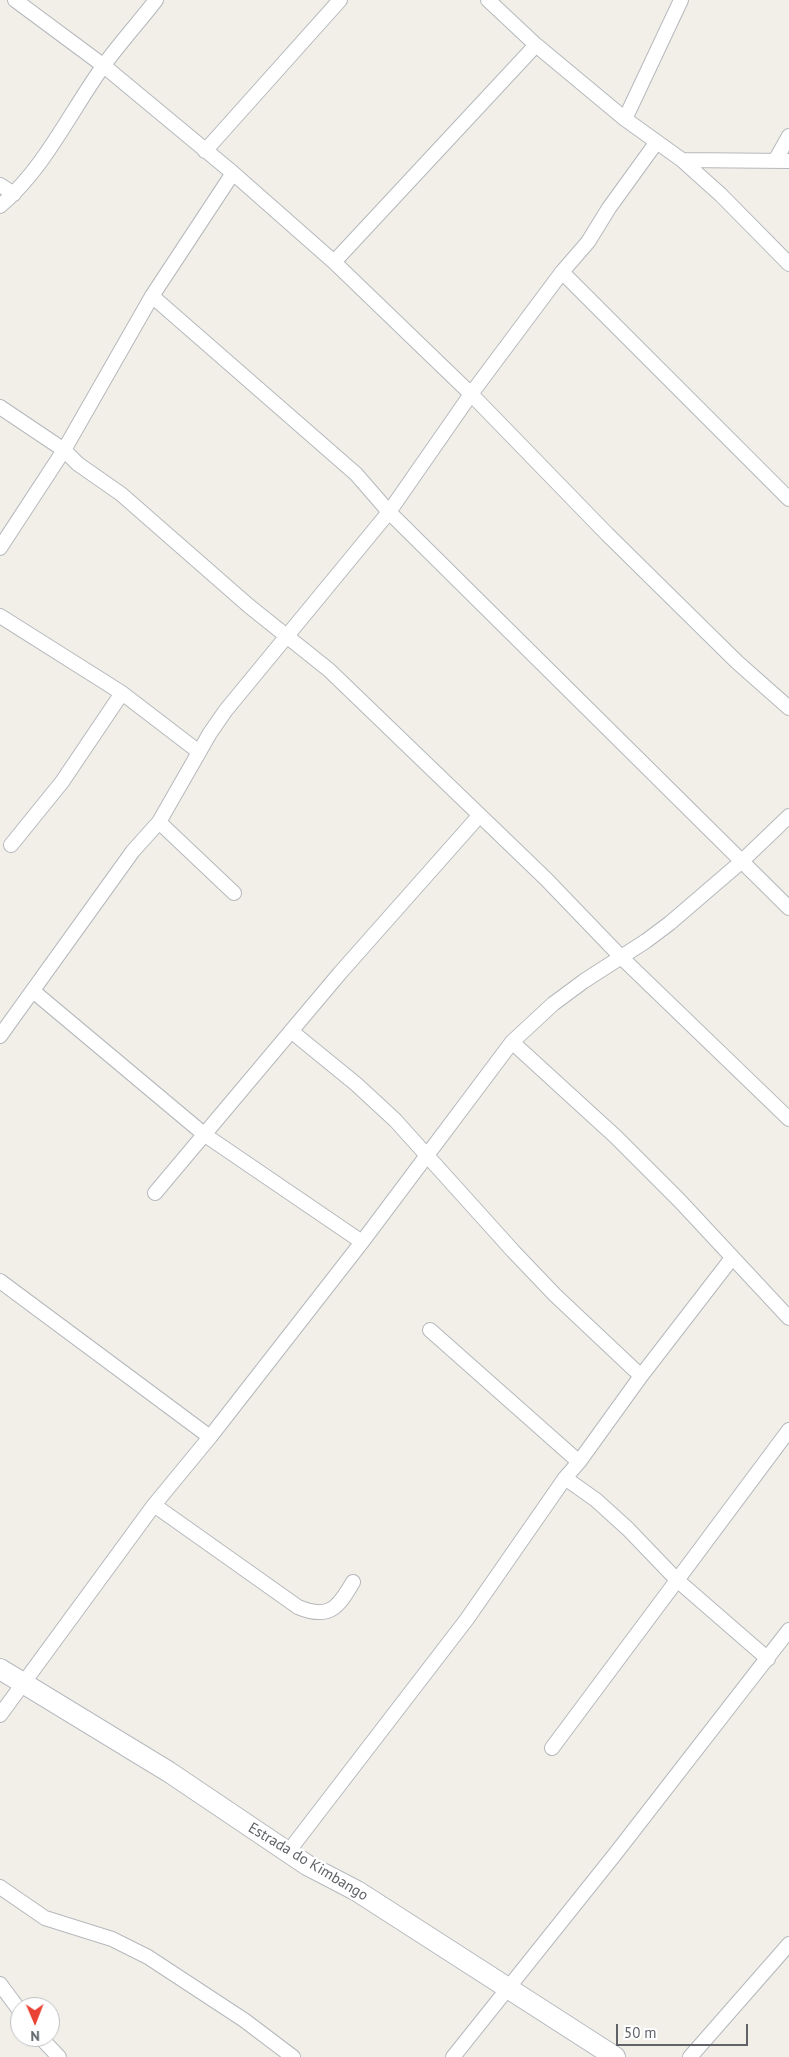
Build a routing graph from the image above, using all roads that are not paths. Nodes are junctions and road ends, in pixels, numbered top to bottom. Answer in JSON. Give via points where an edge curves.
{"nodes":[{"id":1,"x":156,"y":0,"type":"edge"},
{"id":2,"x":340,"y":0,"type":"edge"},
{"id":3,"x":488,"y":0,"type":"edge"},
{"id":4,"x":681,"y":0,"type":"edge"},
{"id":5,"x":21,"y":2,"type":"edge"},
{"id":6,"x":536,"y":45,"type":"junction"},
{"id":7,"x":104,"y":66,"type":"junction"},
{"id":8,"x":625,"y":119,"type":"junction"},
{"id":9,"x":789,"y":136,"type":"edge"},
{"id":10,"x":656,"y":143,"type":"junction"},
{"id":11,"x":205,"y":151,"type":"junction"},
{"id":12,"x":682,"y":160,"type":"junction"},
{"id":13,"x":775,"y":161,"type":"junction"},
{"id":14,"x":789,"y":161,"type":"edge"},
{"id":15,"x":233,"y":173,"type":"junction"},
{"id":16,"x":0,"y":185,"type":"edge"},
{"id":17,"x":14,"y":194,"type":"junction"},
{"id":18,"x":0,"y":206,"type":"edge"},
{"id":19,"x":334,"y":262,"type":"junction"},
{"id":20,"x":789,"y":264,"type":"edge"},
{"id":21,"x":562,"y":272,"type":"junction"},
{"id":22,"x":152,"y":296,"type":"junction"},
{"id":23,"x":471,"y":394,"type":"junction"},
{"id":24,"x":0,"y":406,"type":"edge"},
{"id":25,"x":64,"y":450,"type":"junction"},
{"id":26,"x":789,"y":499,"type":"edge"},
{"id":27,"x":389,"y":512,"type":"junction"},
{"id":28,"x":0,"y":548,"type":"edge"},
{"id":29,"x":0,"y":616,"type":"edge"},
{"id":30,"x":288,"y":636,"type":"junction"},
{"id":31,"x":122,"y":693,"type":"junction"},
{"id":32,"x":789,"y":708,"type":"edge"},
{"id":33,"x":199,"y":752,"type":"junction"},
{"id":34,"x":479,"y":816,"type":"junction"},
{"id":35,"x":789,"y":816,"type":"edge"},
{"id":36,"x":159,"y":822,"type":"junction"},
{"id":37,"x":11,"y":845,"type":"dead end"},
{"id":38,"x":741,"y":862,"type":"junction"},
{"id":39,"x":234,"y":893,"type":"dead end"},
{"id":40,"x":789,"y":908,"type":"edge"},
{"id":41,"x":622,"y":958,"type":"junction"},
{"id":42,"x":33,"y":991,"type":"junction"},
{"id":43,"x":291,"y":1031,"type":"junction"},
{"id":44,"x":0,"y":1036,"type":"edge"},
{"id":45,"x":512,"y":1042,"type":"junction"},
{"id":46,"x":789,"y":1119,"type":"edge"},
{"id":47,"x":205,"y":1135,"type":"junction"},
{"id":48,"x":426,"y":1156,"type":"junction"},
{"id":49,"x":155,"y":1193,"type":"dead end"},
{"id":50,"x":362,"y":1242,"type":"junction"},
{"id":51,"x":732,"y":1258,"type":"junction"},
{"id":52,"x":0,"y":1281,"type":"edge"},
{"id":53,"x":789,"y":1318,"type":"edge"},
{"id":54,"x":430,"y":1330,"type":"dead end"},
{"id":55,"x":641,"y":1376,"type":"junction"},
{"id":56,"x":789,"y":1430,"type":"edge"},
{"id":57,"x":210,"y":1438,"type":"junction"},
{"id":58,"x":579,"y":1462,"type":"junction"},
{"id":59,"x":565,"y":1478,"type":"junction"},
{"id":60,"x":154,"y":1505,"type":"junction"},
{"id":61,"x":677,"y":1580,"type":"junction"},
{"id":62,"x":353,"y":1582,"type":"dead end"},
{"id":63,"x":789,"y":1630,"type":"edge"},
{"id":64,"x":768,"y":1659,"type":"junction"},
{"id":65,"x":0,"y":1669,"type":"edge"},
{"id":66,"x":24,"y":1684,"type":"junction"},
{"id":67,"x":0,"y":1715,"type":"edge"},
{"id":68,"x":552,"y":1748,"type":"dead end"},
{"id":69,"x":288,"y":1852,"type":"junction"},
{"id":70,"x":0,"y":1887,"type":"edge"},
{"id":71,"x":789,"y":1944,"type":"edge"},
{"id":72,"x":0,"y":1984,"type":"edge"},
{"id":73,"x":508,"y":1987,"type":"junction"},
{"id":74,"x":10,"y":1998,"type":"edge"},
{"id":75,"x":50,"y":2047,"type":"edge"},
{"id":76,"x":59,"y":2057,"type":"edge"},
{"id":77,"x":293,"y":2057,"type":"edge"},
{"id":78,"x":453,"y":2057,"type":"edge"},
{"id":79,"x":615,"y":2057,"type":"edge"},
{"id":80,"x":690,"y":2057,"type":"edge"}],
"edges":[{"from":1,"to":7,"type":"street"},
{"from":2,"to":11,"type":"street"},
{"from":3,"to":6,"type":"street"},
{"from":4,"to":8,"type":"street"},
{"from":5,"to":7,"type":"street"},
{"from":6,"to":8,"type":"street"},
{"from":6,"to":19,"type":"street"},
{"from":7,"to":11,"type":"street"},
{"from":7,"to":17,"type":"street","via":[[60,134]]},
{"from":8,"to":10,"type":"street"},
{"from":9,"to":13,"type":"street"},
{"from":10,"to":12,"type":"street"},
{"from":10,"to":21,"type":"street","via":[[588,242]]},
{"from":11,"to":15,"type":"street"},
{"from":12,"to":13,"type":"street"},
{"from":12,"to":20,"type":"street"},
{"from":13,"to":14,"type":"street"},
{"from":15,"to":19,"type":"street"},
{"from":15,"to":22,"type":"street"},
{"from":16,"to":17,"type":"street"},
{"from":17,"to":18,"type":"street"},
{"from":19,"to":23,"type":"street"},
{"from":21,"to":23,"type":"street"},
{"from":21,"to":26,"type":"street"},
{"from":22,"to":25,"type":"street"},
{"from":22,"to":27,"type":"street","via":[[356,474]]},
{"from":23,"to":27,"type":"street"},
{"from":23,"to":32,"type":"street","via":[[737,662]]},
{"from":24,"to":25,"type":"street"},
{"from":25,"to":28,"type":"street"},
{"from":25,"to":30,"type":"street","via":[[78,464],[121,494]]},
{"from":27,"to":30,"type":"street"},
{"from":27,"to":38,"type":"street"},
{"from":29,"to":31,"type":"street"},
{"from":30,"to":33,"type":"street","via":[[226,710]]},
{"from":30,"to":34,"type":"street","via":[[328,670]]},
{"from":31,"to":33,"type":"street"},
{"from":31,"to":37,"type":"street","via":[[62,782]]},
{"from":33,"to":36,"type":"street"},
{"from":34,"to":41,"type":"street","via":[[546,879]]},
{"from":34,"to":43,"type":"street"},
{"from":35,"to":38,"type":"street"},
{"from":36,"to":39,"type":"street"},
{"from":36,"to":42,"type":"street","via":[[133,851]]},
{"from":38,"to":40,"type":"street"},
{"from":38,"to":41,"type":"street","via":[[670,923]]},
{"from":41,"to":45,"type":"street","via":[[553,1004]]},
{"from":41,"to":46,"type":"street"},
{"from":42,"to":44,"type":"street"},
{"from":42,"to":47,"type":"street"},
{"from":43,"to":47,"type":"street"},
{"from":43,"to":48,"type":"street","via":[[363,1090],[413,1138]]},
{"from":45,"to":48,"type":"street"},
{"from":45,"to":51,"type":"street","via":[[616,1137]]},
{"from":47,"to":49,"type":"street"},
{"from":47,"to":50,"type":"street"},
{"from":48,"to":50,"type":"street"},
{"from":48,"to":55,"type":"street","via":[[555,1296]]},
{"from":50,"to":57,"type":"street"},
{"from":51,"to":53,"type":"street"},
{"from":51,"to":55,"type":"street"},
{"from":52,"to":57,"type":"street"},
{"from":54,"to":58,"type":"street"},
{"from":55,"to":58,"type":"street"},
{"from":56,"to":61,"type":"street"},
{"from":57,"to":60,"type":"street"},
{"from":58,"to":59,"type":"street"},
{"from":59,"to":61,"type":"street","via":[[628,1529]]},
{"from":59,"to":69,"type":"street","via":[[467,1619]]},
{"from":60,"to":62,"type":"street","via":[[308,1611],[327,1612],[335,1608]]},
{"from":60,"to":66,"type":"street"},
{"from":61,"to":64,"type":"street"},
{"from":61,"to":68,"type":"street"},
{"from":63,"to":64,"type":"street"},
{"from":64,"to":73,"type":"street"},
{"from":65,"to":66,"type":"street","name":"Estrada do Kimbango"},
{"from":66,"to":67,"type":"street"},
{"from":66,"to":69,"type":"street","name":"Estrada do Kimbango","via":[[169,1772]]},
{"from":69,"to":73,"type":"street","name":"Estrada do Kimbango","via":[[357,1891]]},
{"from":70,"to":77,"type":"street","via":[[45,1918],[99,1934],[148,1958],[244,2020]]},
{"from":71,"to":80,"type":"street"},
{"from":72,"to":74,"type":"street"},
{"from":73,"to":78,"type":"street"},
{"from":73,"to":79,"type":"street","name":"Estrada do Kimbango"},
{"from":75,"to":76,"type":"street"}]}
